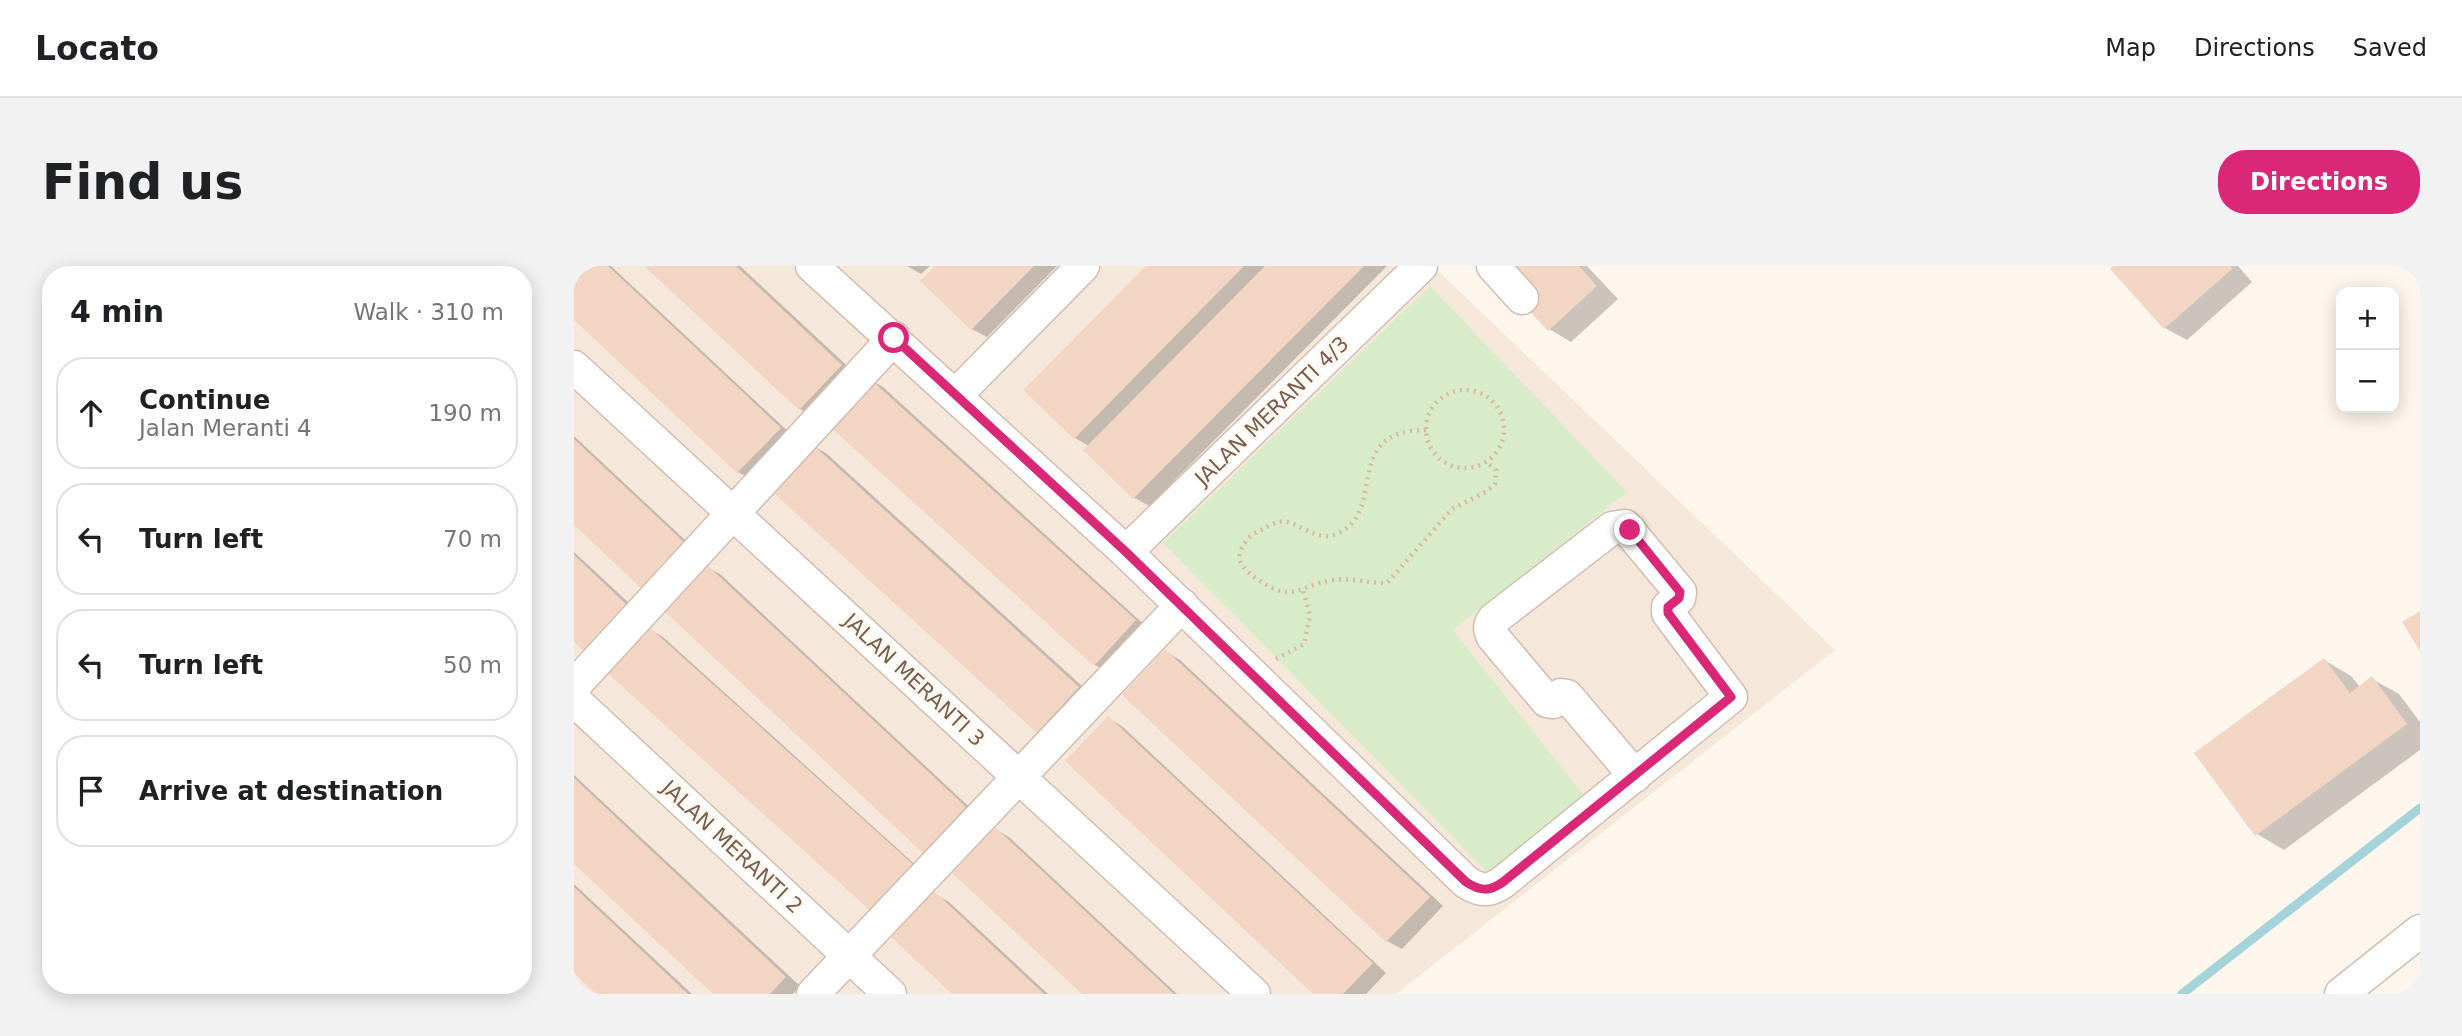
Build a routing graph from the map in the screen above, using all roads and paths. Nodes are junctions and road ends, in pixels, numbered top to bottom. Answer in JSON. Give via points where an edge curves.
{"nodes":[{"id":1,"x":812,"y":266,"type":"edge"},
{"id":2,"x":1083,"y":266,"type":"edge"},
{"id":3,"x":1493,"y":266,"type":"edge"},
{"id":4,"x":1418,"y":267,"type":"edge"},
{"id":5,"x":1522,"y":298,"type":"dead end"},
{"id":6,"x":894,"y":338,"type":"junction"},
{"id":7,"x":574,"y":367,"type":"edge"},
{"id":8,"x":955,"y":396,"type":"junction"},
{"id":9,"x":1426,"y":430,"type":"junction"},
{"id":10,"x":1487,"y":462,"type":"junction"},
{"id":11,"x":733,"y":514,"type":"junction"},
{"id":12,"x":1126,"y":552,"type":"junction"},
{"id":13,"x":1303,"y":590,"type":"junction"},
{"id":14,"x":1182,"y":605,"type":"junction"},
{"id":15,"x":1251,"y":673,"type":"junction"},
{"id":16,"x":574,"y":686,"type":"edge"},
{"id":17,"x":574,"y":700,"type":"edge"},
{"id":18,"x":1635,"y":776,"type":"junction"},
{"id":19,"x":1019,"y":777,"type":"junction"},
{"id":20,"x":2420,"y":931,"type":"edge"},
{"id":21,"x":849,"y":956,"type":"junction"},
{"id":22,"x":813,"y":994,"type":"edge"},
{"id":23,"x":890,"y":994,"type":"edge"},
{"id":24,"x":1254,"y":994,"type":"edge"},
{"id":25,"x":2341,"y":994,"type":"edge"}],
"edges":[{"from":1,"to":6,"type":"street"},
{"from":2,"to":8,"type":"street"},
{"from":3,"to":5,"type":"street"},
{"from":4,"to":12,"type":"street","name":"JALAN MERANTI 4/3"},
{"from":6,"to":8,"type":"street"},
{"from":6,"to":11,"type":"street"},
{"from":7,"to":11,"type":"street","name":"JALAN MERANTI 3"},
{"from":8,"to":12,"type":"street"},
{"from":9,"to":10,"type":"path","via":[[1430,448],[1451,466],[1469,468]]},
{"from":9,"to":10,"type":"path","via":[[1429,412],[1442,397],[1469,390],[1487,397],[1500,411],[1504,429],[1500,448]]},
{"from":9,"to":13,"type":"path","via":[[1406,430],[1379,446],[1358,518],[1348,528],[1331,536],[1317,535],[1278,522],[1247,540],[1240,552],[1250,574],[1275,590]]},
{"from":10,"to":13,"type":"path","via":[[1496,470],[1495,484],[1452,509],[1387,583],[1336,580]]},
{"from":11,"to":16,"type":"street"},
{"from":11,"to":19,"type":"street","name":"JALAN MERANTI 3"},
{"from":12,"to":14,"type":"street"},
{"from":13,"to":15,"type":"path","via":[[1310,616],[1304,644]]},
{"from":14,"to":15,"type":"street"},
{"from":14,"to":19,"type":"street"},
{"from":15,"to":18,"type":"street","via":[[1466,882],[1485,891],[1494,889]]},
{"from":17,"to":21,"type":"street","name":"JALAN MERANTI 2"},
{"from":18,"to":18,"type":"street","via":[[1731,697],[1668,613],[1680,592],[1630,530],[1618,525],[1494,619],[1490,631],[1547,701],[1567,696]]},
{"from":19,"to":21,"type":"street"},
{"from":19,"to":24,"type":"street","name":"JALAN MERANTI 3"},
{"from":20,"to":25,"type":"street"},
{"from":21,"to":22,"type":"street"},
{"from":21,"to":23,"type":"street","name":"JALAN MERANTI 2"}]}
